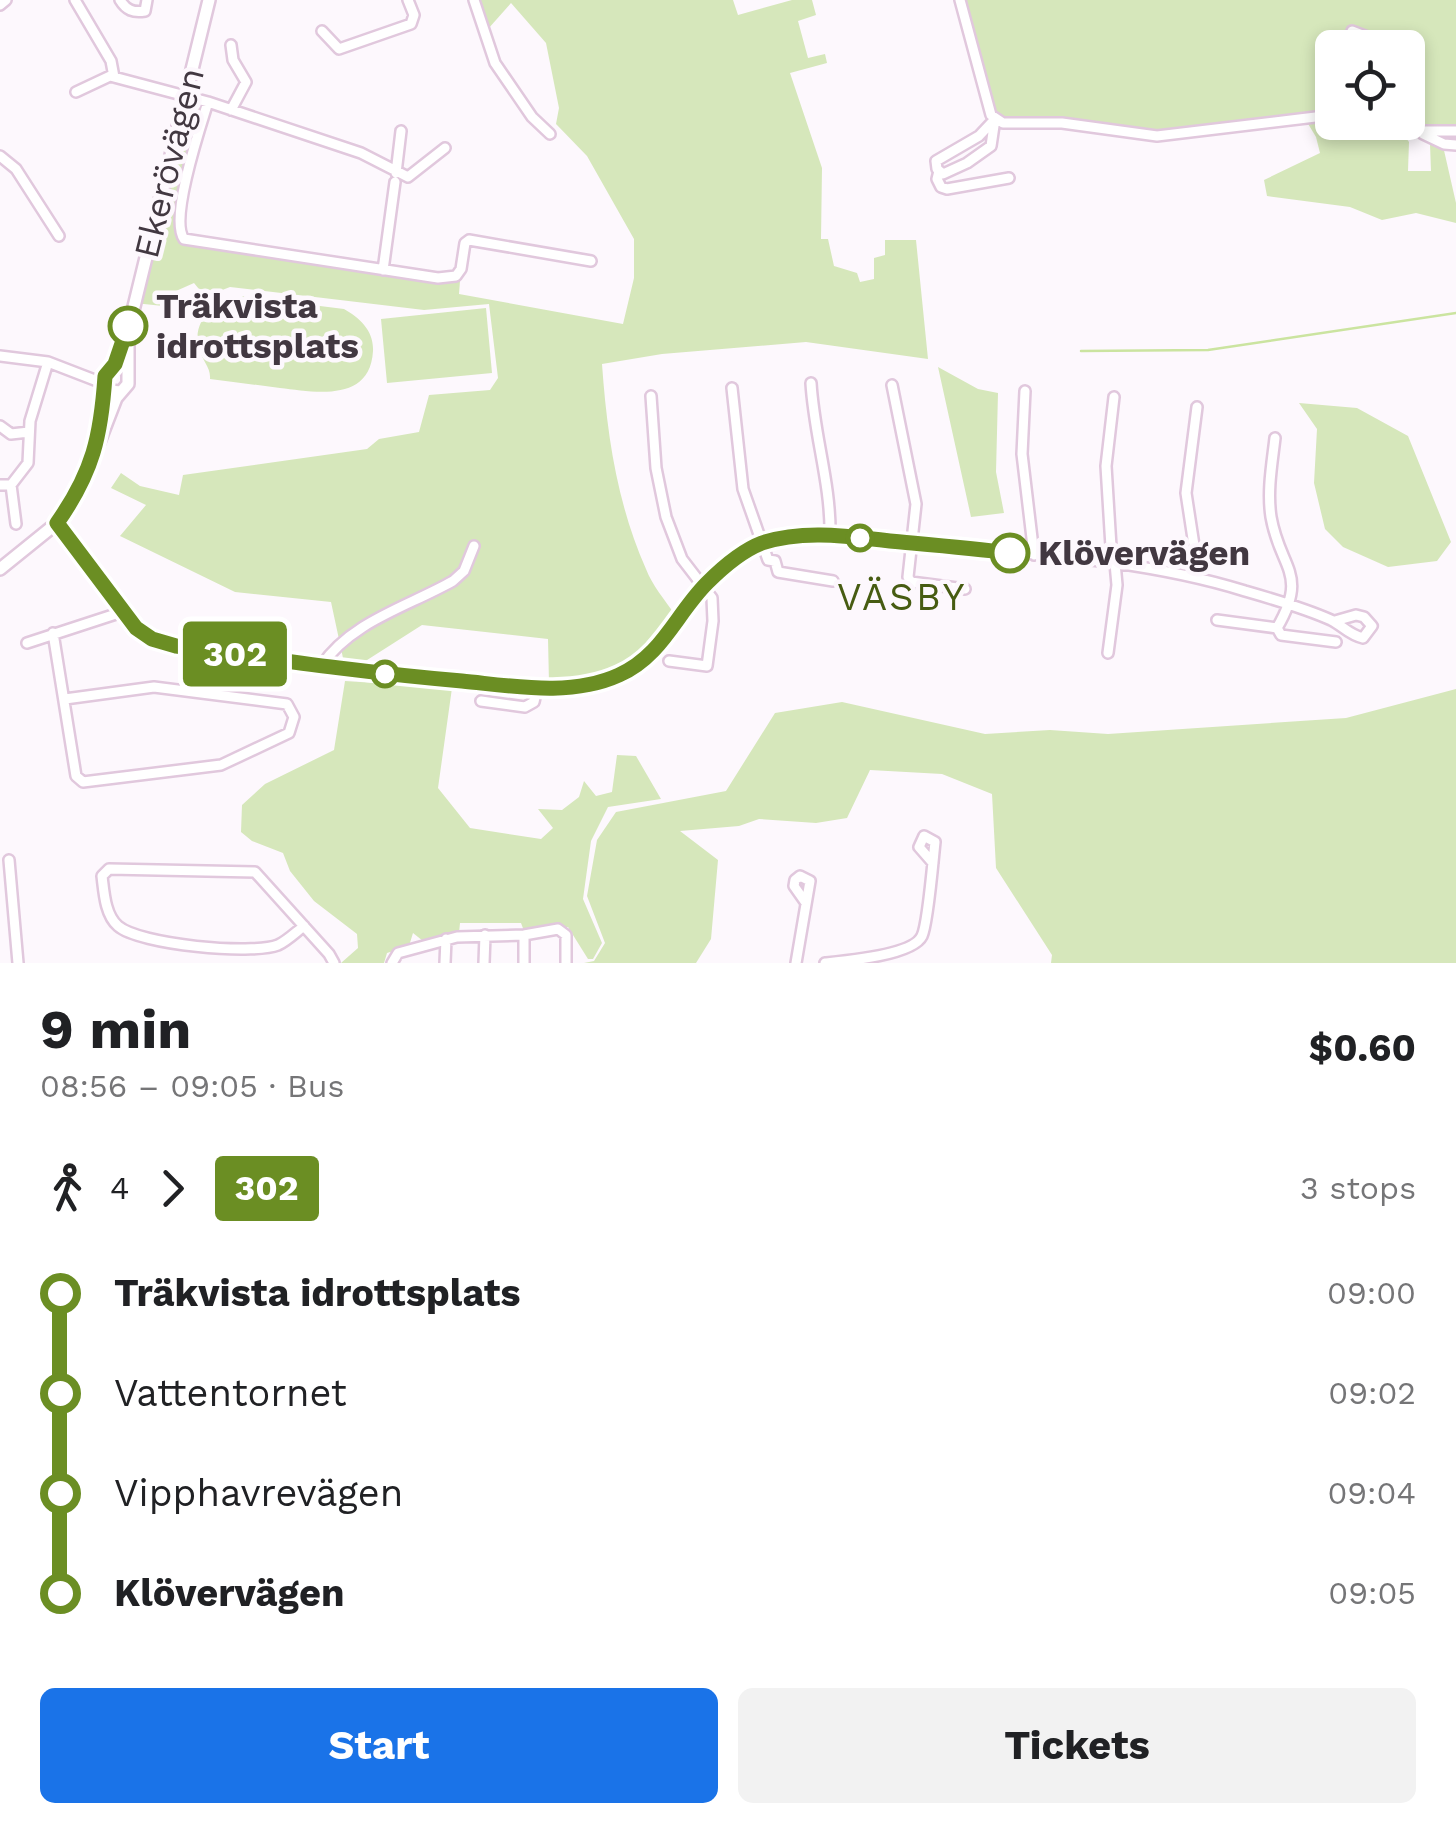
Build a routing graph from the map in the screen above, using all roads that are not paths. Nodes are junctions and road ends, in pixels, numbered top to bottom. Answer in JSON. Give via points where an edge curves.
{"nodes":[{"id":1,"x":6,"y":0,"type":"edge"},
{"id":2,"x":75,"y":0,"type":"edge"},
{"id":3,"x":120,"y":0,"type":"edge"},
{"id":4,"x":147,"y":0,"type":"edge"},
{"id":5,"x":209,"y":0,"type":"edge"},
{"id":6,"x":408,"y":0,"type":"edge"},
{"id":7,"x":474,"y":0,"type":"edge"},
{"id":8,"x":960,"y":0,"type":"edge"},
{"id":9,"x":0,"y":5,"type":"edge"},
{"id":10,"x":322,"y":31,"type":"dead end"},
{"id":11,"x":231,"y":45,"type":"dead end"},
{"id":12,"x":114,"y":77,"type":"junction"},
{"id":13,"x":76,"y":92,"type":"dead end"},
{"id":14,"x":185,"y":96,"type":"junction"},
{"id":15,"x":208,"y":102,"type":"junction"},
{"id":16,"x":231,"y":110,"type":"junction"},
{"id":17,"x":1315,"y":118,"type":"edge"},
{"id":18,"x":995,"y":119,"type":"junction"},
{"id":19,"x":401,"y":131,"type":"dead end"},
{"id":20,"x":1456,"y":131,"type":"edge"},
{"id":21,"x":1425,"y":132,"type":"edge"},
{"id":22,"x":550,"y":134,"type":"dead end"},
{"id":23,"x":1425,"y":134,"type":"edge"},
{"id":24,"x":1456,"y":146,"type":"edge"},
{"id":25,"x":445,"y":148,"type":"dead end"},
{"id":26,"x":0,"y":156,"type":"edge"},
{"id":27,"x":939,"y":171,"type":"junction"},
{"id":28,"x":395,"y":178,"type":"junction"},
{"id":29,"x":1009,"y":178,"type":"dead end"},
{"id":30,"x":59,"y":236,"type":"dead end"},
{"id":31,"x":590,"y":260,"type":"dead end"},
{"id":32,"x":382,"y":270,"type":"junction"},
{"id":33,"x":128,"y":326,"type":"junction"},
{"id":34,"x":0,"y":356,"type":"edge"},
{"id":35,"x":48,"y":362,"type":"junction"},
{"id":36,"x":127,"y":377,"type":"junction"},
{"id":37,"x":108,"y":379,"type":"junction"},
{"id":38,"x":811,"y":383,"type":"dead end"},
{"id":39,"x":892,"y":385,"type":"dead end"},
{"id":40,"x":732,"y":388,"type":"dead end"},
{"id":41,"x":1024,"y":391,"type":"dead end"},
{"id":42,"x":121,"y":392,"type":"junction"},
{"id":43,"x":651,"y":396,"type":"dead end"},
{"id":44,"x":1114,"y":396,"type":"dead end"},
{"id":45,"x":1196,"y":407,"type":"dead end"},
{"id":46,"x":0,"y":426,"type":"edge"},
{"id":47,"x":29,"y":432,"type":"junction"},
{"id":48,"x":100,"y":434,"type":"junction"},
{"id":49,"x":1275,"y":438,"type":"dead end"},
{"id":50,"x":5,"y":485,"type":"edge"},
{"id":51,"x":57,"y":523,"type":"junction"},
{"id":52,"x":16,"y":524,"type":"dead end"},
{"id":53,"x":830,"y":536,"type":"junction"},
{"id":54,"x":912,"y":543,"type":"junction"},
{"id":55,"x":760,"y":544,"type":"junction"},
{"id":56,"x":474,"y":546,"type":"dead end"},
{"id":57,"x":1034,"y":556,"type":"junction"},
{"id":58,"x":1113,"y":563,"type":"junction"},
{"id":59,"x":0,"y":570,"type":"edge"},
{"id":60,"x":1199,"y":578,"type":"junction"},
{"id":61,"x":833,"y":580,"type":"dead end"},
{"id":62,"x":703,"y":586,"type":"junction"},
{"id":63,"x":965,"y":589,"type":"dead end"},
{"id":64,"x":1290,"y":606,"type":"junction"},
{"id":65,"x":122,"y":612,"type":"junction"},
{"id":66,"x":1217,"y":620,"type":"dead end"},
{"id":67,"x":1335,"y":621,"type":"dead end"},
{"id":68,"x":1277,"y":628,"type":"junction"},
{"id":69,"x":54,"y":633,"type":"junction"},
{"id":70,"x":1336,"y":642,"type":"dead end"},
{"id":71,"x":27,"y":643,"type":"dead end"},
{"id":72,"x":1108,"y":654,"type":"dead end"},
{"id":73,"x":668,"y":661,"type":"dead end"},
{"id":74,"x":321,"y":666,"type":"junction"},
{"id":75,"x":537,"y":688,"type":"junction"},
{"id":76,"x":65,"y":699,"type":"junction"},
{"id":77,"x":480,"y":701,"type":"dead end"},
{"id":78,"x":9,"y":860,"type":"dead end"},
{"id":79,"x":933,"y":862,"type":"dead end"},
{"id":80,"x":806,"y":903,"type":"dead end"},
{"id":81,"x":304,"y":926,"type":"junction"},
{"id":82,"x":485,"y":935,"type":"junction"},
{"id":83,"x":524,"y":935,"type":"junction"},
{"id":84,"x":446,"y":940,"type":"junction"},
{"id":85,"x":18,"y":963,"type":"edge"},
{"id":86,"x":334,"y":963,"type":"edge"},
{"id":87,"x":392,"y":963,"type":"edge"},
{"id":88,"x":445,"y":963,"type":"edge"},
{"id":89,"x":484,"y":963,"type":"edge"},
{"id":90,"x":524,"y":963,"type":"edge"},
{"id":91,"x":566,"y":963,"type":"edge"},
{"id":92,"x":796,"y":963,"type":"edge"},
{"id":93,"x":825,"y":963,"type":"edge"}],
"edges":[{"from":1,"to":9,"type":"street"},
{"from":2,"to":12,"type":"street"},
{"from":3,"to":4,"type":"street","via":[[137,12]]},
{"from":5,"to":14,"type":"main road","name":"Ekerövägen"},
{"from":6,"to":10,"type":"street","via":[[411,24],[338,50]]},
{"from":7,"to":22,"type":"street","via":[[495,63]]},
{"from":8,"to":18,"type":"street"},
{"from":11,"to":16,"type":"street","via":[[246,82]]},
{"from":12,"to":13,"type":"street"},
{"from":12,"to":14,"type":"street"},
{"from":14,"to":15,"type":"street"},
{"from":14,"to":33,"type":"main road","name":"Ekerövägen"},
{"from":15,"to":16,"type":"street"},
{"from":15,"to":32,"type":"street","via":[[192,150],[184,239]]},
{"from":16,"to":28,"type":"street","via":[[361,153]]},
{"from":17,"to":18,"type":"street","via":[[1156,136]]},
{"from":18,"to":27,"type":"street","via":[[936,161]]},
{"from":18,"to":27,"type":"street","via":[[991,146],[968,163]]},
{"from":19,"to":28,"type":"street"},
{"from":20,"to":21,"type":"street"},
{"from":23,"to":24,"type":"street"},
{"from":25,"to":28,"type":"street","via":[[408,177]]},
{"from":26,"to":30,"type":"street","via":[[16,169]]},
{"from":27,"to":29,"type":"street","via":[[937,180],[947,189]]},
{"from":28,"to":32,"type":"street"},
{"from":31,"to":32,"type":"street","via":[[475,240],[465,244],[461,269],[450,279]]},
{"from":33,"to":36,"type":"main road","name":"Ekerövägen"},
{"from":33,"to":37,"type":"main road","name":"Ekerövägen"},
{"from":34,"to":35,"type":"street"},
{"from":35,"to":37,"type":"street"},
{"from":35,"to":47,"type":"street"},
{"from":36,"to":37,"type":"main road","via":[[120,370]]},
{"from":36,"to":42,"type":"main road","name":"Ekerövägen"},
{"from":37,"to":42,"type":"main road"},
{"from":37,"to":48,"type":"main road","name":"Ekerövägen"},
{"from":38,"to":53,"type":"street"},
{"from":39,"to":54,"type":"street","via":[[916,504]]},
{"from":40,"to":55,"type":"street","via":[[744,489]]},
{"from":41,"to":57,"type":"street","via":[[1022,454]]},
{"from":42,"to":48,"type":"main road","name":"Ekerövägen"},
{"from":43,"to":62,"type":"street","via":[[666,517],[682,559]]},
{"from":44,"to":58,"type":"street","via":[[1106,466]]},
{"from":45,"to":60,"type":"street","via":[[1186,492]]},
{"from":46,"to":47,"type":"street","via":[[11,434]]},
{"from":47,"to":50,"type":"street","via":[[28,463]]},
{"from":48,"to":51,"type":"main road","name":"Ekerövägen","via":[[87,473]]},
{"from":49,"to":64,"type":"street","via":[[1269,493],[1293,579]]},
{"from":50,"to":52,"type":"street"},
{"from":51,"to":59,"type":"main road","name":"Ekerövägen"},
{"from":51,"to":65,"type":"street"},
{"from":53,"to":54,"type":"street"},
{"from":53,"to":55,"type":"street"},
{"from":54,"to":57,"type":"street"},
{"from":54,"to":63,"type":"street","via":[[911,582]]},
{"from":55,"to":61,"type":"street","via":[[778,572]]},
{"from":55,"to":62,"type":"street"},
{"from":56,"to":74,"type":"street","via":[[453,581],[352,632]]},
{"from":57,"to":58,"type":"street"},
{"from":58,"to":60,"type":"street"},
{"from":58,"to":72,"type":"street","via":[[1117,584]]},
{"from":60,"to":64,"type":"street"},
{"from":62,"to":73,"type":"street","via":[[712,598],[707,666]]},
{"from":62,"to":75,"type":"street","via":[[644,660],[578,687]]},
{"from":64,"to":67,"type":"street"},
{"from":64,"to":68,"type":"street"},
{"from":65,"to":69,"type":"street"},
{"from":65,"to":74,"type":"street","via":[[152,639]]},
{"from":66,"to":68,"type":"street"},
{"from":68,"to":70,"type":"street","via":[[1281,635]]},
{"from":69,"to":71,"type":"street"},
{"from":69,"to":76,"type":"street"},
{"from":74,"to":75,"type":"street"},
{"from":75,"to":77,"type":"street","via":[[525,707]]},
{"from":76,"to":76,"type":"street","via":[[76,776],[83,782],[221,765],[289,734],[294,717],[287,704],[154,687]]},
{"from":78,"to":85,"type":"street"},
{"from":79,"to":93,"type":"street","via":[[923,935],[914,946]]},
{"from":80,"to":92,"type":"street"},
{"from":81,"to":81,"type":"street","via":[[255,872],[109,869],[102,876],[116,925],[160,944],[279,945]]},
{"from":81,"to":86,"type":"street"},
{"from":82,"to":83,"type":"street"},
{"from":82,"to":84,"type":"street"},
{"from":82,"to":89,"type":"street"},
{"from":83,"to":90,"type":"street"},
{"from":83,"to":91,"type":"street","via":[[563,930]]},
{"from":84,"to":87,"type":"street","via":[[398,953]]},
{"from":84,"to":88,"type":"street"}]}
